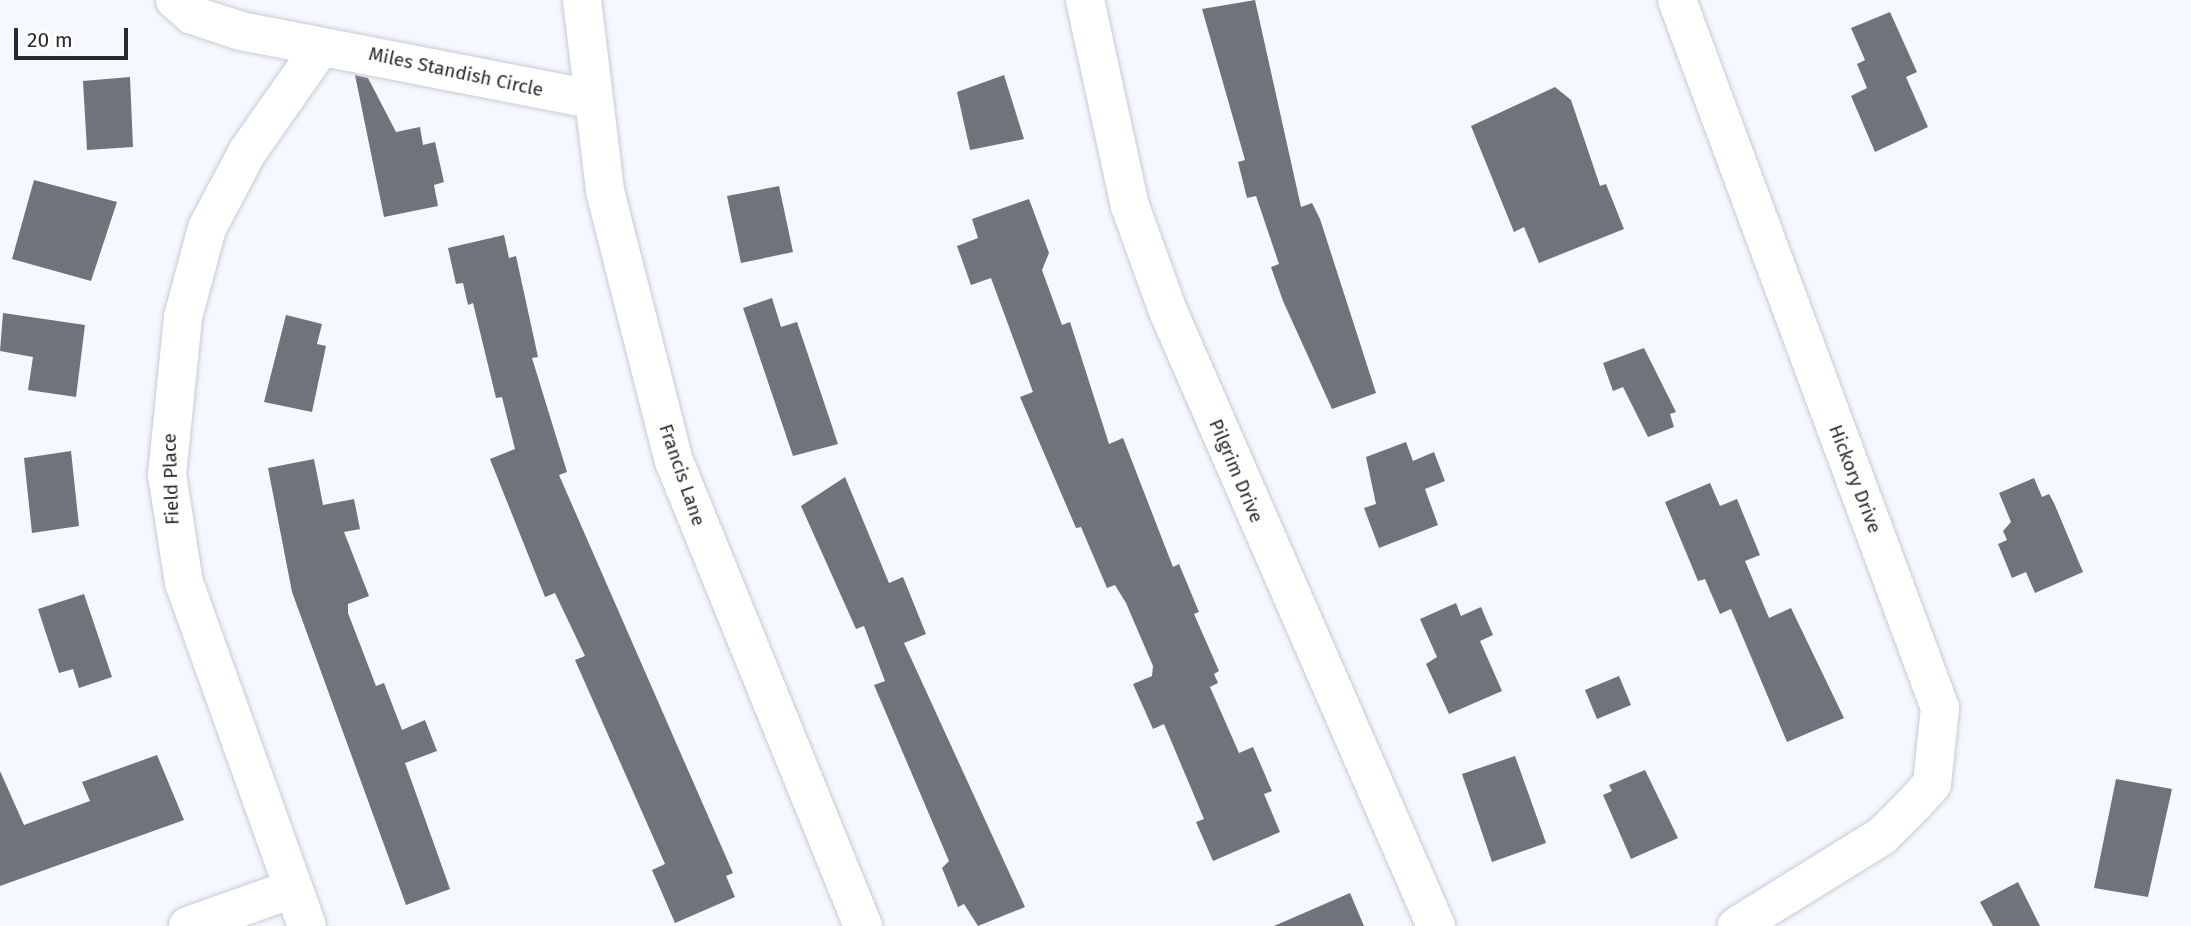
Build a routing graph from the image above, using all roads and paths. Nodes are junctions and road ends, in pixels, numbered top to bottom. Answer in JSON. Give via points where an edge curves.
{"nodes":[{"id":1,"x":176,"y":0,"type":"edge"},
{"id":2,"x":582,"y":0,"type":"edge"},
{"id":3,"x":1085,"y":0,"type":"edge"},
{"id":4,"x":1677,"y":0,"type":"edge"},
{"id":5,"x":320,"y":48,"type":"junction"},
{"id":6,"x":591,"y":99,"type":"junction"},
{"id":7,"x":292,"y":889,"type":"junction"},
{"id":8,"x":188,"y":926,"type":"edge"},
{"id":9,"x":307,"y":926,"type":"edge"},
{"id":10,"x":863,"y":926,"type":"edge"},
{"id":11,"x":1436,"y":926,"type":"edge"},
{"id":12,"x":1737,"y":926,"type":"edge"}],
"edges":[{"from":1,"to":5,"type":"street","name":"Miles Standish Circle","via":[[192,15]]},
{"from":2,"to":6,"type":"street","name":"Francis Lane"},
{"from":3,"to":11,"type":"street","name":"Pilgrim Drive","via":[[1130,206],[1168,312]]},
{"from":4,"to":12,"type":"street","name":"Hickory Drive","via":[[1940,708],[1931,784],[1882,836]]},
{"from":5,"to":6,"type":"street","name":"Miles Standish Circle","via":[[393,56]]},
{"from":5,"to":7,"type":"street","name":"Field Place","via":[[248,151],[207,228],[183,317],[167,475],[184,583]]},
{"from":6,"to":10,"type":"street","name":"Francis Lane","via":[[622,278],[674,461]]},
{"from":7,"to":8,"type":"street"},
{"from":7,"to":9,"type":"street","name":"Field Place"}]}
